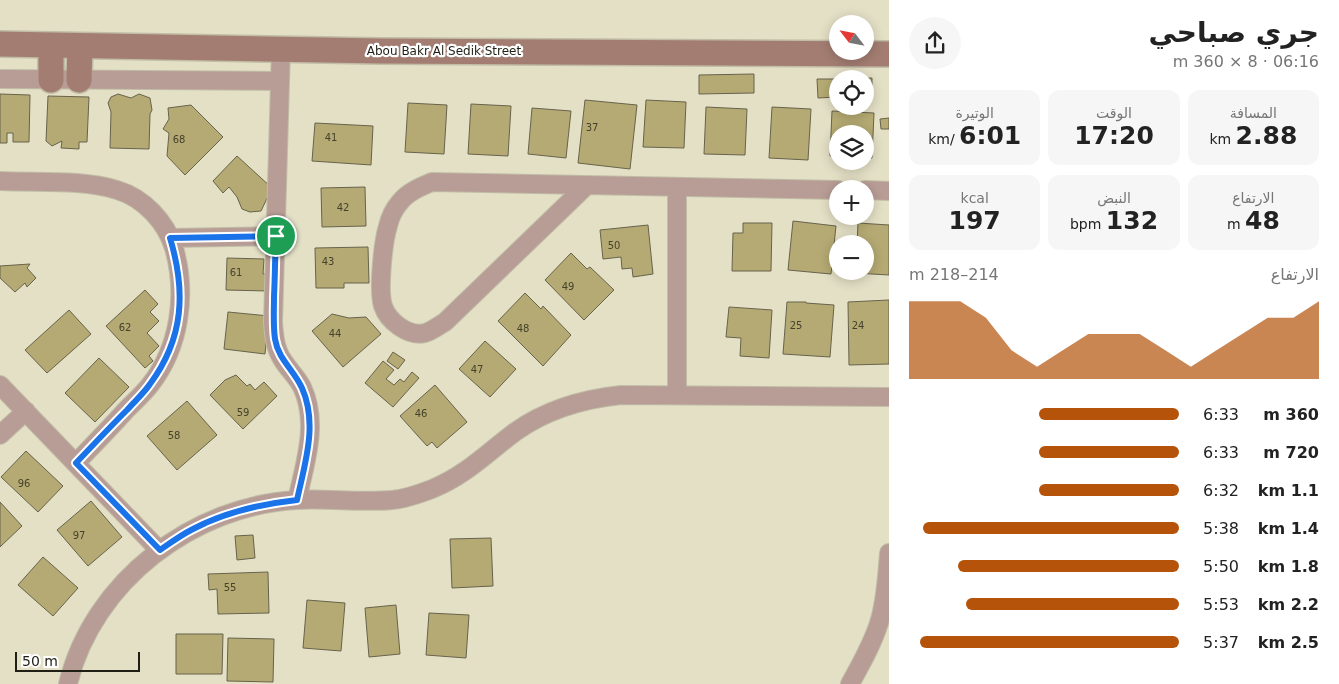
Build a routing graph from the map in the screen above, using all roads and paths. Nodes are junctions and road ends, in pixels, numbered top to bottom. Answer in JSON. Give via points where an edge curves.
{"nodes":[{"id":1,"x":0,"y":44,"type":"edge"},
{"id":2,"x":51,"y":45,"type":"junction"},
{"id":3,"x":80,"y":46,"type":"junction"},
{"id":4,"x":280,"y":48,"type":"junction"},
{"id":5,"x":889,"y":54,"type":"edge"},
{"id":6,"x":0,"y":79,"type":"edge"},
{"id":7,"x":51,"y":80,"type":"junction"},
{"id":8,"x":78,"y":80,"type":"junction"},
{"id":9,"x":280,"y":81,"type":"junction"},
{"id":10,"x":0,"y":181,"type":"edge"},
{"id":11,"x":587,"y":185,"type":"junction"},
{"id":12,"x":677,"y":187,"type":"junction"},
{"id":13,"x":829,"y":190,"type":"edge"},
{"id":14,"x":874,"y":190,"type":"edge"},
{"id":15,"x":889,"y":191,"type":"edge"},
{"id":16,"x":276,"y":236,"type":"junction"},
{"id":17,"x":170,"y":238,"type":"junction"},
{"id":18,"x":0,"y":385,"type":"edge"},
{"id":19,"x":677,"y":395,"type":"junction"},
{"id":20,"x":889,"y":396,"type":"edge"},
{"id":21,"x":26,"y":411,"type":"junction"},
{"id":22,"x":0,"y":435,"type":"edge"},
{"id":23,"x":76,"y":463,"type":"junction"},
{"id":24,"x":297,"y":500,"type":"junction"},
{"id":25,"x":160,"y":550,"type":"junction"},
{"id":26,"x":889,"y":553,"type":"edge"},
{"id":27,"x":68,"y":684,"type":"edge"},
{"id":28,"x":850,"y":684,"type":"edge"}],
"edges":[{"from":1,"to":2,"type":"main road","name":"Abou Bakr Al Sedik Street"},
{"from":2,"to":3,"type":"main road","name":"Abou Bakr Al Sedik Street"},
{"from":2,"to":7,"type":"main road"},
{"from":3,"to":4,"type":"main road","name":"Abou Bakr Al Sedik Street"},
{"from":3,"to":8,"type":"main road"},
{"from":4,"to":5,"type":"main road","name":"Abou Bakr Al Sedik Street"},
{"from":4,"to":9,"type":"street"},
{"from":6,"to":7,"type":"street"},
{"from":7,"to":8,"type":"street"},
{"from":8,"to":9,"type":"street"},
{"from":9,"to":16,"type":"street"},
{"from":10,"to":17,"type":"street","via":[[97,185],[120,191],[152,212]]},
{"from":11,"to":11,"type":"street","via":[[434,330],[410,332],[390,318],[383,307],[380,295],[387,227],[392,214],[410,192],[432,182]]},
{"from":11,"to":12,"type":"street"},
{"from":12,"to":13,"type":"street"},
{"from":12,"to":19,"type":"street"},
{"from":14,"to":15,"type":"street"},
{"from":16,"to":17,"type":"street"},
{"from":16,"to":24,"type":"street","via":[[275,340],[281,358],[301,386],[311,424]]},
{"from":17,"to":23,"type":"street","via":[[181,288],[174,340],[164,364],[150,386]]},
{"from":18,"to":21,"type":"street"},
{"from":19,"to":20,"type":"street"},
{"from":19,"to":24,"type":"street","via":[[621,395],[577,402],[556,410],[516,431],[467,471],[412,496],[392,500]]},
{"from":21,"to":22,"type":"street"},
{"from":21,"to":23,"type":"street"},
{"from":23,"to":25,"type":"street"},
{"from":24,"to":25,"type":"street","via":[[229,513],[193,529]]},
{"from":25,"to":27,"type":"street","via":[[129,577],[95,621]]},
{"from":26,"to":28,"type":"street","via":[[879,623],[867,655]]}]}
